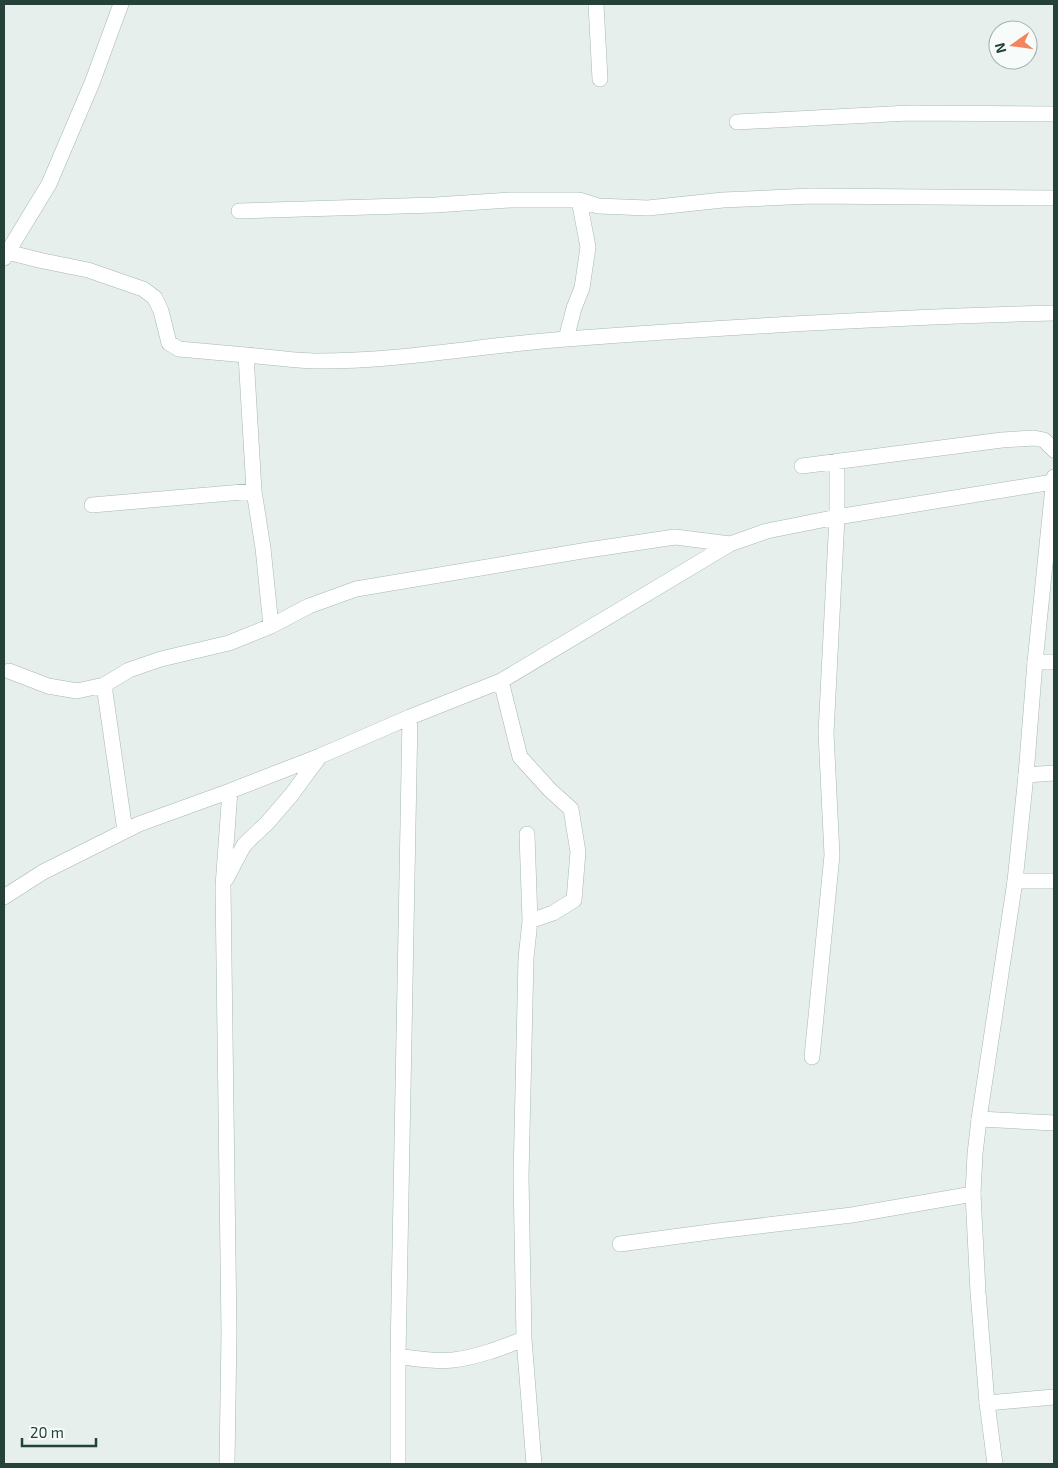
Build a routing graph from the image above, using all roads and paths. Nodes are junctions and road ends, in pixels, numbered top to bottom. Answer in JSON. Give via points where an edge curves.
{"nodes":[{"id":1,"x":121,"y":4,"type":"edge"},
{"id":2,"x":596,"y":4,"type":"edge"},
{"id":3,"x":600,"y":79,"type":"dead end"},
{"id":4,"x":1054,"y":114,"type":"edge"},
{"id":5,"x":737,"y":122,"type":"dead end"},
{"id":6,"x":1054,"y":198,"type":"edge"},
{"id":7,"x":579,"y":200,"type":"junction"},
{"id":8,"x":239,"y":211,"type":"dead end"},
{"id":9,"x":6,"y":255,"type":"edge"},
{"id":10,"x":1054,"y":313,"type":"edge"},
{"id":11,"x":566,"y":339,"type":"junction"},
{"id":12,"x":246,"y":355,"type":"junction"},
{"id":13,"x":1054,"y":450,"type":"edge"},
{"id":14,"x":837,"y":461,"type":"junction"},
{"id":15,"x":802,"y":466,"type":"dead end"},
{"id":16,"x":1054,"y":479,"type":"edge"},
{"id":17,"x":254,"y":491,"type":"junction"},
{"id":18,"x":92,"y":505,"type":"dead end"},
{"id":19,"x":837,"y":517,"type":"junction"},
{"id":20,"x":730,"y":544,"type":"junction"},
{"id":21,"x":271,"y":626,"type":"junction"},
{"id":22,"x":1035,"y":662,"type":"junction"},
{"id":23,"x":1054,"y":662,"type":"edge"},
{"id":24,"x":9,"y":671,"type":"dead end"},
{"id":25,"x":501,"y":680,"type":"junction"},
{"id":26,"x":104,"y":684,"type":"junction"},
{"id":27,"x":410,"y":717,"type":"junction"},
{"id":28,"x":320,"y":756,"type":"junction"},
{"id":29,"x":1054,"y":773,"type":"edge"},
{"id":30,"x":1026,"y":775,"type":"junction"},
{"id":31,"x":230,"y":791,"type":"junction"},
{"id":32,"x":125,"y":831,"type":"junction"},
{"id":33,"x":527,"y":834,"type":"dead end"},
{"id":34,"x":1015,"y":880,"type":"junction"},
{"id":35,"x":1054,"y":881,"type":"edge"},
{"id":36,"x":223,"y":886,"type":"junction"},
{"id":37,"x":4,"y":897,"type":"edge"},
{"id":38,"x":530,"y":921,"type":"junction"},
{"id":39,"x":812,"y":1057,"type":"dead end"},
{"id":40,"x":979,"y":1119,"type":"junction"},
{"id":41,"x":1054,"y":1123,"type":"edge"},
{"id":42,"x":973,"y":1194,"type":"junction"},
{"id":43,"x":620,"y":1244,"type":"dead end"},
{"id":44,"x":524,"y":1339,"type":"junction"},
{"id":45,"x":398,"y":1356,"type":"junction"},
{"id":46,"x":1054,"y":1397,"type":"edge"},
{"id":47,"x":987,"y":1403,"type":"junction"},
{"id":48,"x":227,"y":1464,"type":"edge"},
{"id":49,"x":398,"y":1464,"type":"edge"},
{"id":50,"x":534,"y":1464,"type":"edge"},
{"id":51,"x":996,"y":1464,"type":"edge"}],
"edges":[{"from":1,"to":9,"type":"street","via":[[92,83],[48,184]]},
{"from":2,"to":3,"type":"street"},
{"from":4,"to":5,"type":"street","via":[[909,113]]},
{"from":6,"to":7,"type":"street","via":[[812,196],[723,200],[648,208],[598,206]]},
{"from":7,"to":8,"type":"street"},
{"from":7,"to":11,"type":"street","via":[[588,247],[582,288]]},
{"from":9,"to":12,"type":"street","via":[[88,270],[143,289],[155,298],[168,343],[179,349]]},
{"from":10,"to":11,"type":"street","via":[[846,320]]},
{"from":11,"to":12,"type":"street","via":[[404,357],[317,361]]},
{"from":12,"to":17,"type":"street"},
{"from":13,"to":14,"type":"street","via":[[1044,440],[1034,438]]},
{"from":14,"to":15,"type":"street"},
{"from":14,"to":19,"type":"street"},
{"from":16,"to":19,"type":"street"},
{"from":16,"to":22,"type":"street"},
{"from":17,"to":18,"type":"street"},
{"from":17,"to":21,"type":"street"},
{"from":19,"to":20,"type":"street","via":[[766,531]]},
{"from":19,"to":39,"type":"street","via":[[826,732],[832,855]]},
{"from":20,"to":21,"type":"street","via":[[675,537],[366,587],[309,606]]},
{"from":20,"to":25,"type":"street"},
{"from":21,"to":26,"type":"street","via":[[230,644],[129,670]]},
{"from":22,"to":23,"type":"street"},
{"from":22,"to":30,"type":"street"},
{"from":24,"to":26,"type":"street","via":[[48,686],[77,690]]},
{"from":25,"to":27,"type":"street"},
{"from":25,"to":38,"type":"street","via":[[520,757],[571,809],[578,852],[574,900],[553,913]]},
{"from":26,"to":32,"type":"street"},
{"from":27,"to":28,"type":"street"},
{"from":27,"to":45,"type":"street"},
{"from":28,"to":31,"type":"street"},
{"from":28,"to":36,"type":"street","via":[[292,794],[244,845]]},
{"from":29,"to":30,"type":"street"},
{"from":30,"to":34,"type":"street"},
{"from":31,"to":32,"type":"street"},
{"from":31,"to":36,"type":"street"},
{"from":32,"to":37,"type":"street","via":[[43,872]]},
{"from":33,"to":38,"type":"street"},
{"from":34,"to":35,"type":"street"},
{"from":34,"to":40,"type":"street"},
{"from":36,"to":48,"type":"street","via":[[229,1332]]},
{"from":38,"to":44,"type":"street","via":[[526,958],[521,1168]]},
{"from":40,"to":41,"type":"street"},
{"from":40,"to":42,"type":"street"},
{"from":42,"to":43,"type":"street","via":[[852,1215]]},
{"from":42,"to":47,"type":"street"},
{"from":44,"to":45,"type":"street","via":[[485,1354],[452,1360]]},
{"from":44,"to":50,"type":"street"},
{"from":45,"to":49,"type":"street"},
{"from":46,"to":47,"type":"street"},
{"from":47,"to":51,"type":"street"}]}
